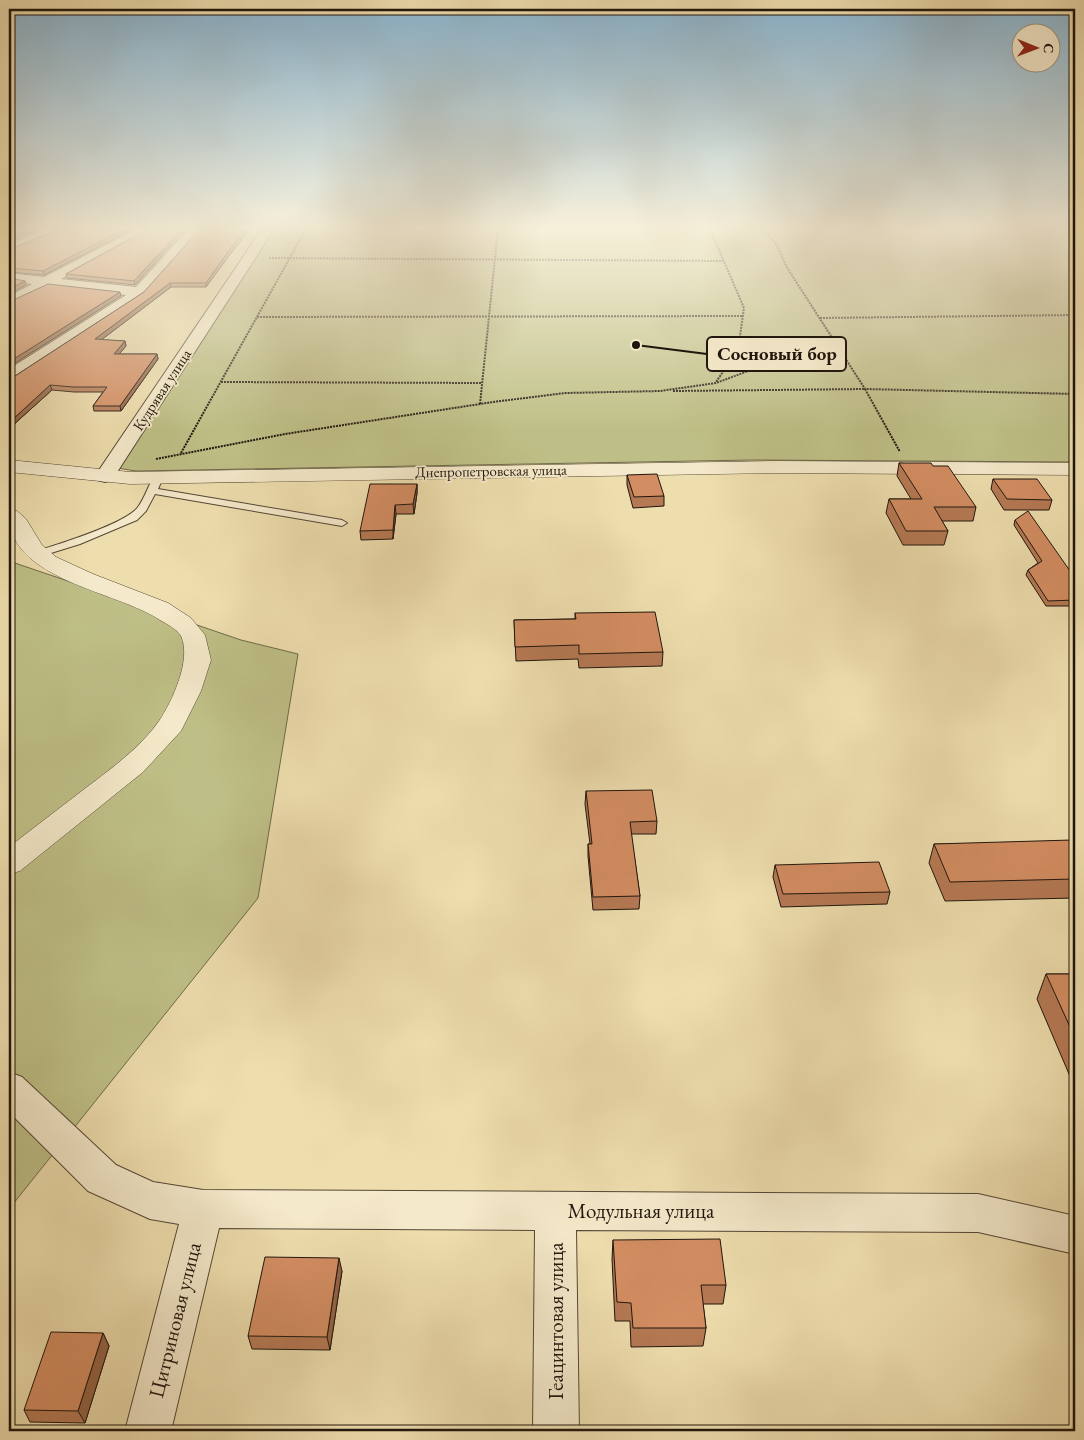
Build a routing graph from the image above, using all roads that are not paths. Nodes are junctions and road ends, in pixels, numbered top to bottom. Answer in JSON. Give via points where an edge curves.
{"nodes":[{"id":1,"x":133,"y":296,"type":"edge"},
{"id":2,"x":224,"y":296,"type":"edge"},
{"id":3,"x":9,"y":376,"type":"edge"},
{"id":4,"x":9,"y":466,"type":"edge"},
{"id":5,"x":1075,"y":469,"type":"edge"},
{"id":6,"x":106,"y":476,"type":"junction"},
{"id":7,"x":155,"y":476,"type":"junction"},
{"id":8,"x":9,"y":516,"type":"edge"},
{"id":9,"x":342,"y":523,"type":"dead end"},
{"id":10,"x":38,"y":554,"type":"junction"},
{"id":11,"x":9,"y":863,"type":"edge"},
{"id":12,"x":9,"y":1088,"type":"edge"},
{"id":13,"x":203,"y":1209,"type":"junction"},
{"id":14,"x":555,"y":1210,"type":"junction"},
{"id":15,"x":1075,"y":1235,"type":"edge"},
{"id":16,"x":148,"y":1431,"type":"edge"},
{"id":17,"x":556,"y":1431,"type":"edge"}],
"edges":[{"from":1,"to":3,"type":"street"},
{"from":2,"to":6,"type":"street","name":"Кудрявая улица"},
{"from":4,"to":6,"type":"street","name":"Днепропетровская улица"},
{"from":5,"to":7,"type":"street","name":"Днепропетровская улица","via":[[774,466]]},
{"from":6,"to":7,"type":"street","name":"Днепропетровская улица"},
{"from":7,"to":9,"type":"lane"},
{"from":7,"to":10,"type":"lane","via":[[142,509],[133,518]]},
{"from":8,"to":10,"type":"street"},
{"from":10,"to":11,"type":"street","via":[[85,579],[159,608],[182,623],[193,635],[198,660],[188,691],[171,724],[133,766]]},
{"from":12,"to":13,"type":"street","name":"Модульная улица","via":[[102,1178],[150,1200]]},
{"from":13,"to":14,"type":"street","name":"Модульная улица"},
{"from":13,"to":16,"type":"street","name":"Цитриновая улица"},
{"from":14,"to":15,"type":"street","name":"Модульная улица","via":[[978,1213]]},
{"from":14,"to":17,"type":"street","name":"Геацинтовая улица"}]}
